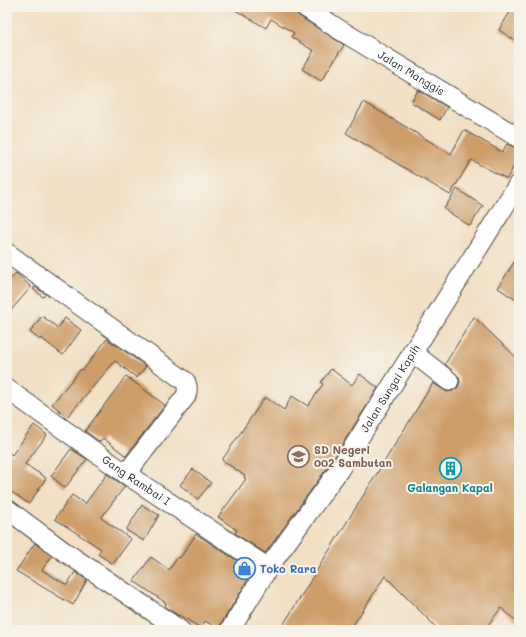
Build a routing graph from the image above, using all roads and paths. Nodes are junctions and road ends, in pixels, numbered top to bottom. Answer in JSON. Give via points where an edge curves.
{"nodes":[{"id":1,"x":305,"y":7,"type":"edge"},
{"id":2,"x":519,"y":138,"type":"edge"},
{"id":3,"x":519,"y":183,"type":"edge"},
{"id":4,"x":7,"y":253,"type":"edge"},
{"id":5,"x":412,"y":352,"type":"junction"},
{"id":6,"x":449,"y":381,"type":"dead end"},
{"id":7,"x":7,"y":389,"type":"edge"},
{"id":8,"x":126,"y":474,"type":"junction"},
{"id":9,"x":7,"y":509,"type":"edge"},
{"id":10,"x":268,"y":568,"type":"junction"},
{"id":11,"x":180,"y":630,"type":"edge"},
{"id":12,"x":230,"y":630,"type":"edge"}],
"edges":[{"from":1,"to":2,"type":"street","name":"Jalan Manggis"},
{"from":3,"to":5,"type":"street","name":"Jalan Sungai Kapih"},
{"from":4,"to":8,"type":"street","via":[[185,381],[186,396]]},
{"from":5,"to":6,"type":"street"},
{"from":5,"to":10,"type":"street","name":"Jalan Sungai Kapih","via":[[339,470]]},
{"from":7,"to":8,"type":"street","name":"Gang Rambai I"},
{"from":8,"to":10,"type":"street","name":"Gang Rambai I"},
{"from":9,"to":11,"type":"street","via":[[62,550]]},
{"from":10,"to":12,"type":"street","name":"Jalan Sungai Kapih"}]}
